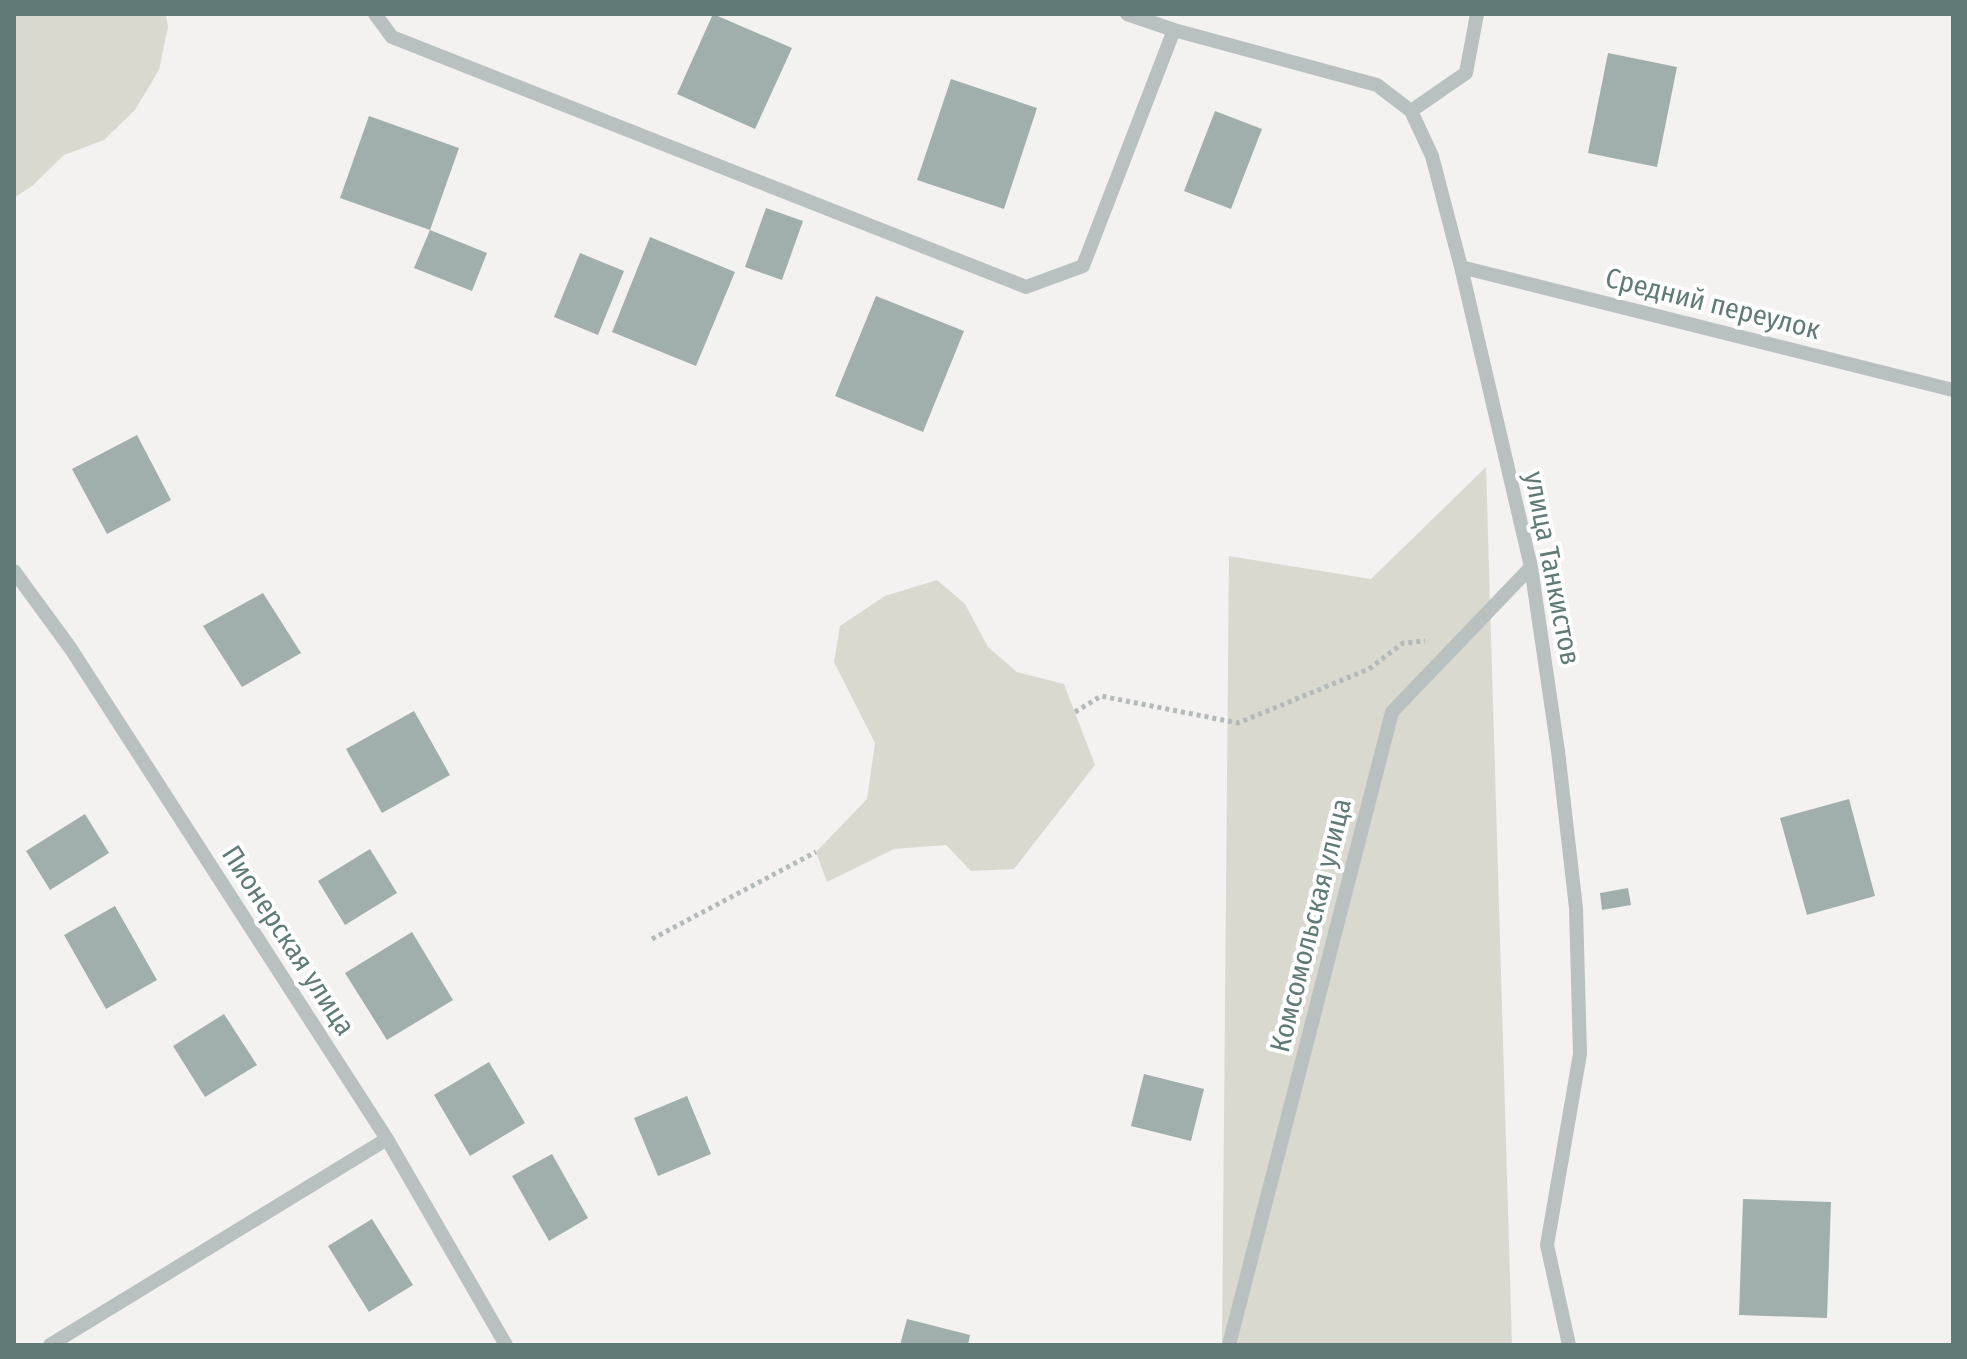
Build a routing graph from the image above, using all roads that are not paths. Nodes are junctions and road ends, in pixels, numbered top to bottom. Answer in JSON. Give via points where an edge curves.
{"nodes":[{"id":1,"x":375,"y":14,"type":"edge"},
{"id":2,"x":1127,"y":14,"type":"edge"},
{"id":3,"x":1477,"y":14,"type":"edge"},
{"id":4,"x":1174,"y":30,"type":"junction"},
{"id":5,"x":1411,"y":111,"type":"junction"},
{"id":6,"x":1461,"y":267,"type":"junction"},
{"id":7,"x":1953,"y":390,"type":"edge"},
{"id":8,"x":1531,"y":567,"type":"junction"},
{"id":9,"x":14,"y":571,"type":"edge"},
{"id":10,"x":387,"y":1139,"type":"junction"},
{"id":11,"x":50,"y":1345,"type":"edge"},
{"id":12,"x":506,"y":1345,"type":"edge"},
{"id":13,"x":1229,"y":1345,"type":"edge"},
{"id":14,"x":1569,"y":1345,"type":"edge"}],
"edges":[{"from":1,"to":4,"type":"street","via":[[392,37],[1026,287],[1083,266]]},
{"from":2,"to":4,"type":"street","name":"улица Танкистов"},
{"from":3,"to":5,"type":"street","via":[[1466,73]]},
{"from":4,"to":5,"type":"street","name":"улица Танкистов","via":[[1377,85]]},
{"from":5,"to":6,"type":"street","name":"улица Танкистов","via":[[1432,156]]},
{"from":6,"to":7,"type":"street","name":"Средний переулок"},
{"from":6,"to":8,"type":"street","name":"улица Танкистов"},
{"from":8,"to":13,"type":"street","name":"Комсомольская улица","via":[[1392,712]]},
{"from":8,"to":14,"type":"street","name":"улица Танкистов","via":[[1576,908],[1580,1054],[1547,1245]]},
{"from":9,"to":10,"type":"street","name":"Пионерская улица","via":[[71,649]]},
{"from":10,"to":11,"type":"street"},
{"from":10,"to":12,"type":"street","name":"Пионерская улица"}]}
